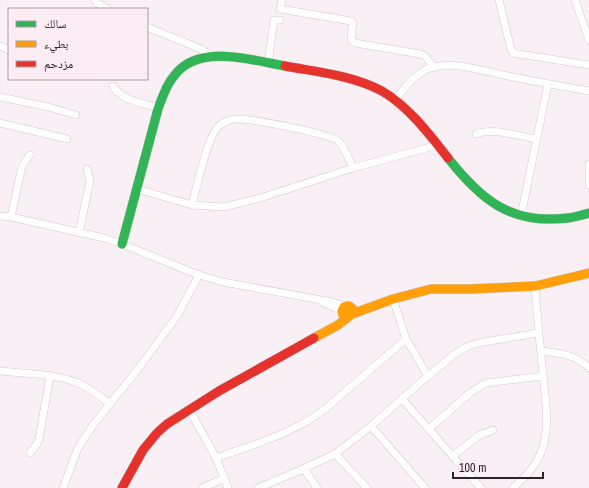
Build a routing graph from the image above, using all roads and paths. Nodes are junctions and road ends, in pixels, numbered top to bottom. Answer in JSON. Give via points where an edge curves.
{"nodes":[{"id":1,"x":95,"y":0,"type":"edge"},
{"id":2,"x":282,"y":0,"type":"edge"},
{"id":3,"x":499,"y":0,"type":"edge"},
{"id":4,"x":575,"y":0,"type":"edge"},
{"id":5,"x":105,"y":8,"type":"edge"},
{"id":6,"x":280,"y":8,"type":"junction"},
{"id":7,"x":148,"y":27,"type":"edge"},
{"id":8,"x":589,"y":40,"type":"edge"},
{"id":9,"x":212,"y":56,"type":"junction"},
{"id":10,"x":268,"y":63,"type":"junction"},
{"id":11,"x":589,"y":65,"type":"edge"},
{"id":12,"x":434,"y":66,"type":"junction"},
{"id":13,"x":548,"y":84,"type":"junction"},
{"id":14,"x":113,"y":86,"type":"dead end"},
{"id":15,"x":589,"y":91,"type":"edge"},
{"id":16,"x":0,"y":97,"type":"edge"},
{"id":17,"x":394,"y":100,"type":"junction"},
{"id":18,"x":159,"y":108,"type":"junction"},
{"id":19,"x":76,"y":115,"type":"dead end"},
{"id":20,"x":0,"y":123,"type":"edge"},
{"id":21,"x":476,"y":134,"type":"dead end"},
{"id":22,"x":67,"y":139,"type":"dead end"},
{"id":23,"x":536,"y":139,"type":"junction"},
{"id":24,"x":438,"y":145,"type":"junction"},
{"id":25,"x":30,"y":155,"type":"dead end"},
{"id":26,"x":589,"y":164,"type":"edge"},
{"id":27,"x":353,"y":168,"type":"junction"},
{"id":28,"x":87,"y":169,"type":"dead end"},
{"id":29,"x":589,"y":185,"type":"edge"},
{"id":30,"x":137,"y":188,"type":"junction"},
{"id":31,"x":192,"y":206,"type":"junction"},
{"id":32,"x":589,"y":213,"type":"edge"},
{"id":33,"x":0,"y":216,"type":"edge"},
{"id":34,"x":521,"y":216,"type":"junction"},
{"id":35,"x":11,"y":217,"type":"junction"},
{"id":36,"x":79,"y":233,"type":"junction"},
{"id":37,"x":122,"y":244,"type":"junction"},
{"id":38,"x":589,"y":272,"type":"edge"},
{"id":39,"x":199,"y":275,"type":"junction"},
{"id":40,"x":576,"y":276,"type":"junction"},
{"id":41,"x":589,"y":277,"type":"edge"},
{"id":42,"x":535,"y":286,"type":"junction"},
{"id":43,"x":393,"y":299,"type":"junction"},
{"id":44,"x":347,"y":311,"type":"junction"},
{"id":45,"x":538,"y":333,"type":"junction"},
{"id":46,"x":406,"y":339,"type":"junction"},
{"id":47,"x":541,"y":351,"type":"junction"},
{"id":48,"x":589,"y":368,"type":"edge"},
{"id":49,"x":0,"y":371,"type":"edge"},
{"id":50,"x":50,"y":376,"type":"junction"},
{"id":51,"x":428,"y":376,"type":"junction"},
{"id":52,"x":543,"y":376,"type":"junction"},
{"id":53,"x":402,"y":399,"type":"junction"},
{"id":54,"x":110,"y":404,"type":"junction"},
{"id":55,"x":189,"y":409,"type":"junction"},
{"id":56,"x":371,"y":426,"type":"junction"},
{"id":57,"x":430,"y":428,"type":"junction"},
{"id":58,"x":493,"y":430,"type":"dead end"},
{"id":59,"x":30,"y":453,"type":"dead end"},
{"id":60,"x":335,"y":454,"type":"junction"},
{"id":61,"x":453,"y":456,"type":"junction"},
{"id":62,"x":216,"y":458,"type":"junction"},
{"id":63,"x":304,"y":469,"type":"junction"},
{"id":64,"x":225,"y":478,"type":"junction"},
{"id":65,"x":267,"y":487,"type":"edge"},
{"id":66,"x":63,"y":488,"type":"edge"},
{"id":67,"x":122,"y":488,"type":"edge"},
{"id":68,"x":202,"y":488,"type":"edge"},
{"id":69,"x":228,"y":488,"type":"edge"},
{"id":70,"x":258,"y":488,"type":"edge"},
{"id":71,"x":317,"y":488,"type":"edge"},
{"id":72,"x":366,"y":488,"type":"edge"},
{"id":73,"x":425,"y":488,"type":"edge"},
{"id":74,"x":481,"y":488,"type":"edge"},
{"id":75,"x":513,"y":488,"type":"edge"}],
"edges":[{"from":1,"to":5,"type":"street"},
{"from":2,"to":6,"type":"street"},
{"from":3,"to":11,"type":"street","via":[[513,53]]},
{"from":4,"to":8,"type":"street"},
{"from":6,"to":10,"type":"street"},
{"from":6,"to":12,"type":"street","via":[[351,21],[352,41],[420,54]]},
{"from":7,"to":9,"type":"street"},
{"from":9,"to":10,"type":"street"},
{"from":9,"to":18,"type":"street","via":[[195,60],[177,72],[169,82]]},
{"from":10,"to":17,"type":"street","via":[[365,83]]},
{"from":12,"to":13,"type":"street","via":[[452,66]]},
{"from":12,"to":17,"type":"street","via":[[421,72]]},
{"from":13,"to":15,"type":"street"},
{"from":13,"to":23,"type":"street"},
{"from":14,"to":18,"type":"street","via":[[120,95]]},
{"from":16,"to":19,"type":"street"},
{"from":17,"to":24,"type":"street","via":[[416,119]]},
{"from":18,"to":30,"type":"street"},
{"from":20,"to":22,"type":"street"},
{"from":21,"to":23,"type":"street","via":[[491,131]]},
{"from":23,"to":34,"type":"street"},
{"from":24,"to":27,"type":"street"},
{"from":24,"to":34,"type":"street","via":[[470,186],[484,198]]},
{"from":25,"to":35,"type":"street","via":[[22,166]]},
{"from":26,"to":29,"type":"street"},
{"from":27,"to":31,"type":"street","via":[[236,205]]},
{"from":27,"to":31,"type":"street","via":[[341,144],[329,136],[238,119],[227,120],[218,126],[214,133]]},
{"from":28,"to":36,"type":"street","via":[[89,187]]},
{"from":30,"to":31,"type":"street"},
{"from":30,"to":37,"type":"street"},
{"from":32,"to":34,"type":"street","via":[[570,218],[542,219]]},
{"from":33,"to":35,"type":"street"},
{"from":35,"to":36,"type":"street"},
{"from":36,"to":37,"type":"street"},
{"from":37,"to":39,"type":"street"},
{"from":38,"to":40,"type":"street"},
{"from":39,"to":44,"type":"street","via":[[314,299]]},
{"from":39,"to":54,"type":"street","via":[[177,316]]},
{"from":40,"to":41,"type":"street"},
{"from":40,"to":42,"type":"street"},
{"from":42,"to":43,"type":"street","via":[[431,289]]},
{"from":42,"to":45,"type":"street"},
{"from":43,"to":44,"type":"street"},
{"from":43,"to":46,"type":"street"},
{"from":44,"to":55,"type":"street","via":[[328,331]]},
{"from":45,"to":47,"type":"street"},
{"from":45,"to":51,"type":"street","via":[[478,342],[455,354]]},
{"from":46,"to":51,"type":"street"},
{"from":46,"to":62,"type":"street","via":[[311,419],[279,435]]},
{"from":47,"to":48,"type":"street","via":[[565,354],[581,360]]},
{"from":47,"to":52,"type":"street"},
{"from":49,"to":50,"type":"street"},
{"from":50,"to":54,"type":"street","via":[[81,385]]},
{"from":50,"to":59,"type":"street","via":[[39,439]]},
{"from":51,"to":53,"type":"street"},
{"from":52,"to":57,"type":"street","via":[[486,383],[470,393]]},
{"from":52,"to":75,"type":"street","via":[[547,415],[543,447],[531,470]]},
{"from":53,"to":56,"type":"street"},
{"from":53,"to":57,"type":"street"},
{"from":54,"to":66,"type":"street","via":[[78,448]]},
{"from":55,"to":62,"type":"street"},
{"from":55,"to":67,"type":"street","via":[[157,433],[135,462]]},
{"from":56,"to":60,"type":"street"},
{"from":56,"to":73,"type":"street"},
{"from":57,"to":61,"type":"street"},
{"from":58,"to":61,"type":"street","via":[[478,436]]},
{"from":60,"to":63,"type":"street"},
{"from":60,"to":72,"type":"street"},
{"from":61,"to":74,"type":"street"},
{"from":62,"to":64,"type":"street"},
{"from":63,"to":65,"type":"street"},
{"from":63,"to":71,"type":"street"},
{"from":64,"to":68,"type":"street"},
{"from":64,"to":69,"type":"street"},
{"from":65,"to":70,"type":"street"}]}
